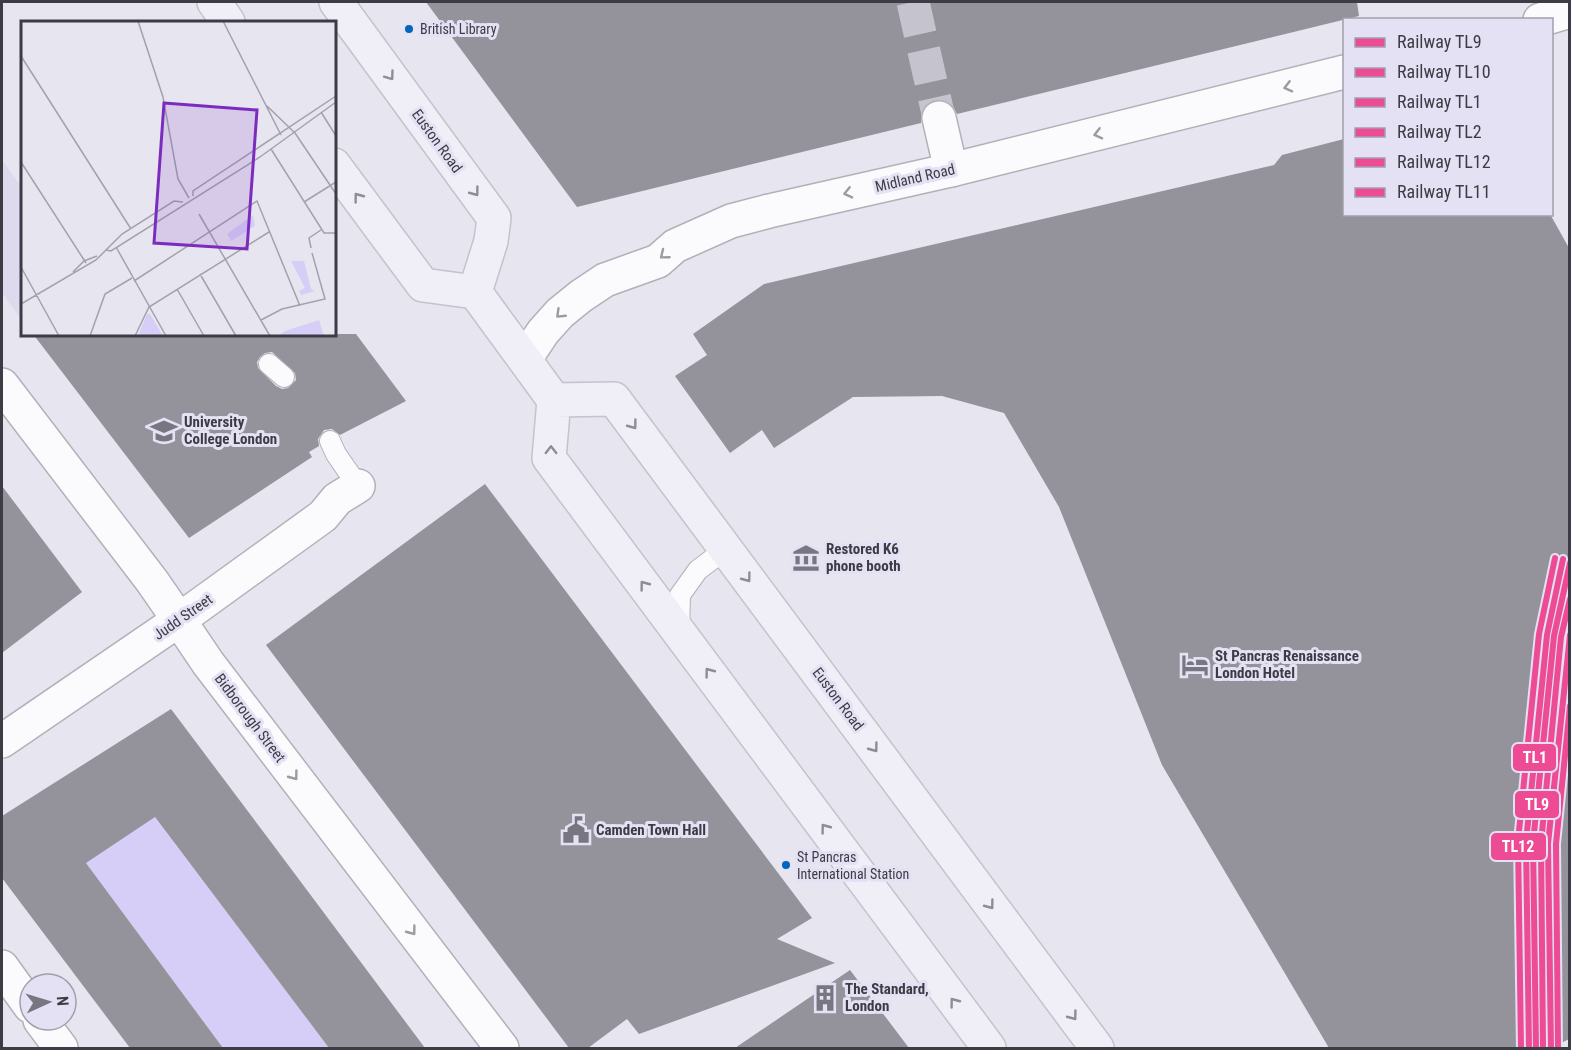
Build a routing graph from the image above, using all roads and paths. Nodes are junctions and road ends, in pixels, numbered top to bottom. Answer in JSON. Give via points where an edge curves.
{"nodes":[{"id":1,"x":214,"y":2,"type":"edge"},
{"id":2,"x":336,"y":2,"type":"edge"},
{"id":3,"x":1569,"y":11,"type":"edge"},
{"id":4,"x":1546,"y":18,"type":"edge"},
{"id":5,"x":227,"y":21,"type":"edge"},
{"id":6,"x":1343,"y":72,"type":"edge"},
{"id":7,"x":939,"y":118,"type":"tunnel mouth"},
{"id":8,"x":336,"y":168,"type":"edge"},
{"id":9,"x":951,"y":170,"type":"junction"},
{"id":10,"x":475,"y":292,"type":"junction"},
{"id":11,"x":525,"y":359,"type":"junction"},
{"id":12,"x":268,"y":364,"type":"dead end"},
{"id":13,"x":284,"y":377,"type":"dead end"},
{"id":14,"x":2,"y":385,"type":"edge"},
{"id":15,"x":554,"y":399,"type":"junction"},
{"id":16,"x":330,"y":441,"type":"dead end"},
{"id":17,"x":358,"y":486,"type":"joint"},
{"id":18,"x":726,"y":549,"type":"junction"},
{"id":19,"x":179,"y":620,"type":"junction"},
{"id":20,"x":679,"y":632,"type":"junction"},
{"id":21,"x":2,"y":741,"type":"edge"},
{"id":22,"x":2,"y":967,"type":"edge"},
{"id":23,"x":18,"y":989,"type":"edge"},
{"id":24,"x":49,"y":1032,"type":"edge"},
{"id":25,"x":61,"y":1048,"type":"edge"},
{"id":26,"x":502,"y":1048,"type":"edge"},
{"id":27,"x":989,"y":1048,"type":"edge"},
{"id":28,"x":1097,"y":1048,"type":"edge"}],
"edges":[{"from":1,"to":5,"type":"highway"},
{"from":2,"to":10,"type":"highway","name":"Euston Road","one_way":true,"via":[[494,218]]},
{"from":3,"to":4,"type":"street"},
{"from":6,"to":9,"type":"street","name":"Midland Road","one_way":true},
{"from":7,"to":9,"type":"street"},
{"from":10,"to":8,"type":"highway","one_way":true,"via":[[423,285]]},
{"from":9,"to":11,"type":"street","name":"Midland Road","one_way":true,"via":[[731,221],[695,236],[658,261],[605,280],[581,296],[543,332]]},
{"from":10,"to":11,"type":"highway"},
{"from":11,"to":15,"type":"highway"},
{"from":12,"to":13,"type":"lane"},
{"from":14,"to":19,"type":"street","name":"Bidborough Street"},
{"from":15,"to":18,"type":"highway","name":"Euston Road","one_way":true,"via":[[614,399]]},
{"from":20,"to":15,"type":"highway","one_way":true,"via":[[549,458]]},
{"from":16,"to":17,"type":"lane"},
{"from":17,"to":19,"type":"street","name":"Judd Street","via":[[337,499],[323,516]]},
{"from":18,"to":20,"type":"lane","via":[[698,570],[680,595]]},
{"from":18,"to":28,"type":"highway","name":"Euston Road","one_way":true},
{"from":19,"to":21,"type":"street","name":"Judd Street"},
{"from":19,"to":26,"type":"street","name":"Bidborough Street","one_way":true},
{"from":27,"to":20,"type":"highway","one_way":true},
{"from":22,"to":23,"type":"street"},
{"from":24,"to":25,"type":"street"}]}
